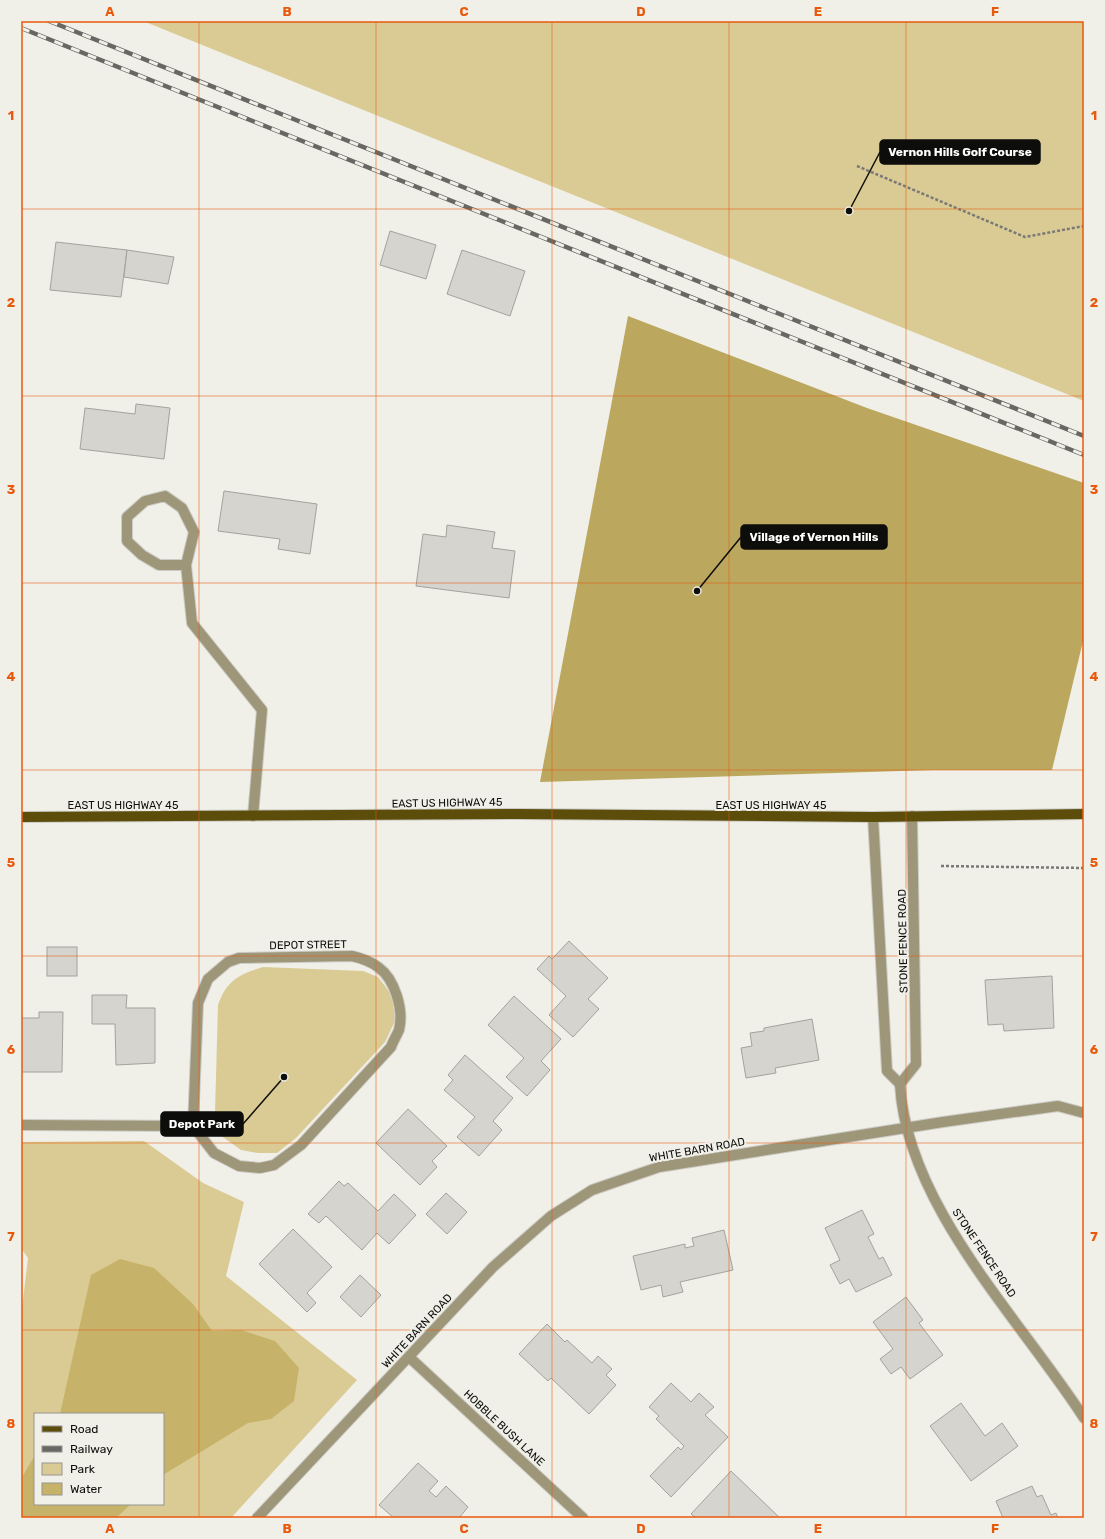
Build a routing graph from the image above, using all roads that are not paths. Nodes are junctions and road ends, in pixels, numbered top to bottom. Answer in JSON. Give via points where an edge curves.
{"nodes":[{"id":1,"x":186,"y":565,"type":"junction"},
{"id":2,"x":1084,"y":814,"type":"edge"},
{"id":3,"x":253,"y":816,"type":"junction"},
{"id":4,"x":912,"y":816,"type":"junction"},
{"id":5,"x":21,"y":817,"type":"edge"},
{"id":6,"x":873,"y":817,"type":"junction"},
{"id":7,"x":900,"y":1084,"type":"junction"},
{"id":8,"x":1084,"y":1113,"type":"edge"},
{"id":9,"x":21,"y":1125,"type":"edge"},
{"id":10,"x":193,"y":1126,"type":"junction"},
{"id":11,"x":907,"y":1128,"type":"junction"},
{"id":12,"x":409,"y":1356,"type":"junction"},
{"id":13,"x":1084,"y":1418,"type":"edge"},
{"id":14,"x":257,"y":1518,"type":"edge"},
{"id":15,"x":583,"y":1518,"type":"edge"}],
"edges":[{"from":1,"to":1,"type":"street","via":[[194,532],[182,508],[165,496],[145,501],[127,517],[127,541],[142,555],[159,566]]},
{"from":1,"to":3,"type":"street","via":[[192,622],[262,710]]},
{"from":2,"to":4,"type":"main road","name":"EAST US HIGHWAY 45"},
{"from":3,"to":5,"type":"main road","name":"EAST US HIGHWAY 45"},
{"from":3,"to":6,"type":"main road","name":"EAST US HIGHWAY 45","via":[[518,814]]},
{"from":4,"to":6,"type":"main road","name":"EAST US HIGHWAY 45"},
{"from":4,"to":7,"type":"street","name":"STONE FENCE ROAD","via":[[916,1064]]},
{"from":6,"to":7,"type":"street","name":"STONE FENCE ROAD","via":[[887,1071]]},
{"from":7,"to":11,"type":"street","name":"STONE FENCE ROAD"},
{"from":8,"to":11,"type":"street","name":"WHITE BARN ROAD","via":[[1058,1106]]},
{"from":9,"to":10,"type":"street"},
{"from":10,"to":10,"type":"street","name":"DEPOT STREET","via":[[198,1003],[208,979],[228,962],[239,958],[352,956],[364,959],[379,968],[396,990],[400,1005],[399,1029],[390,1047],[301,1145],[274,1165],[260,1168],[239,1166],[214,1153]]},
{"from":11,"to":12,"type":"street","name":"WHITE BARN ROAD","via":[[659,1167],[592,1190],[551,1216],[493,1267]]},
{"from":11,"to":13,"type":"street","name":"STONE FENCE ROAD","via":[[931,1194],[957,1237]]},
{"from":12,"to":14,"type":"street","name":"WHITE BARN ROAD"},
{"from":12,"to":15,"type":"street","name":"HOBBLE BUSH LANE"}]}
